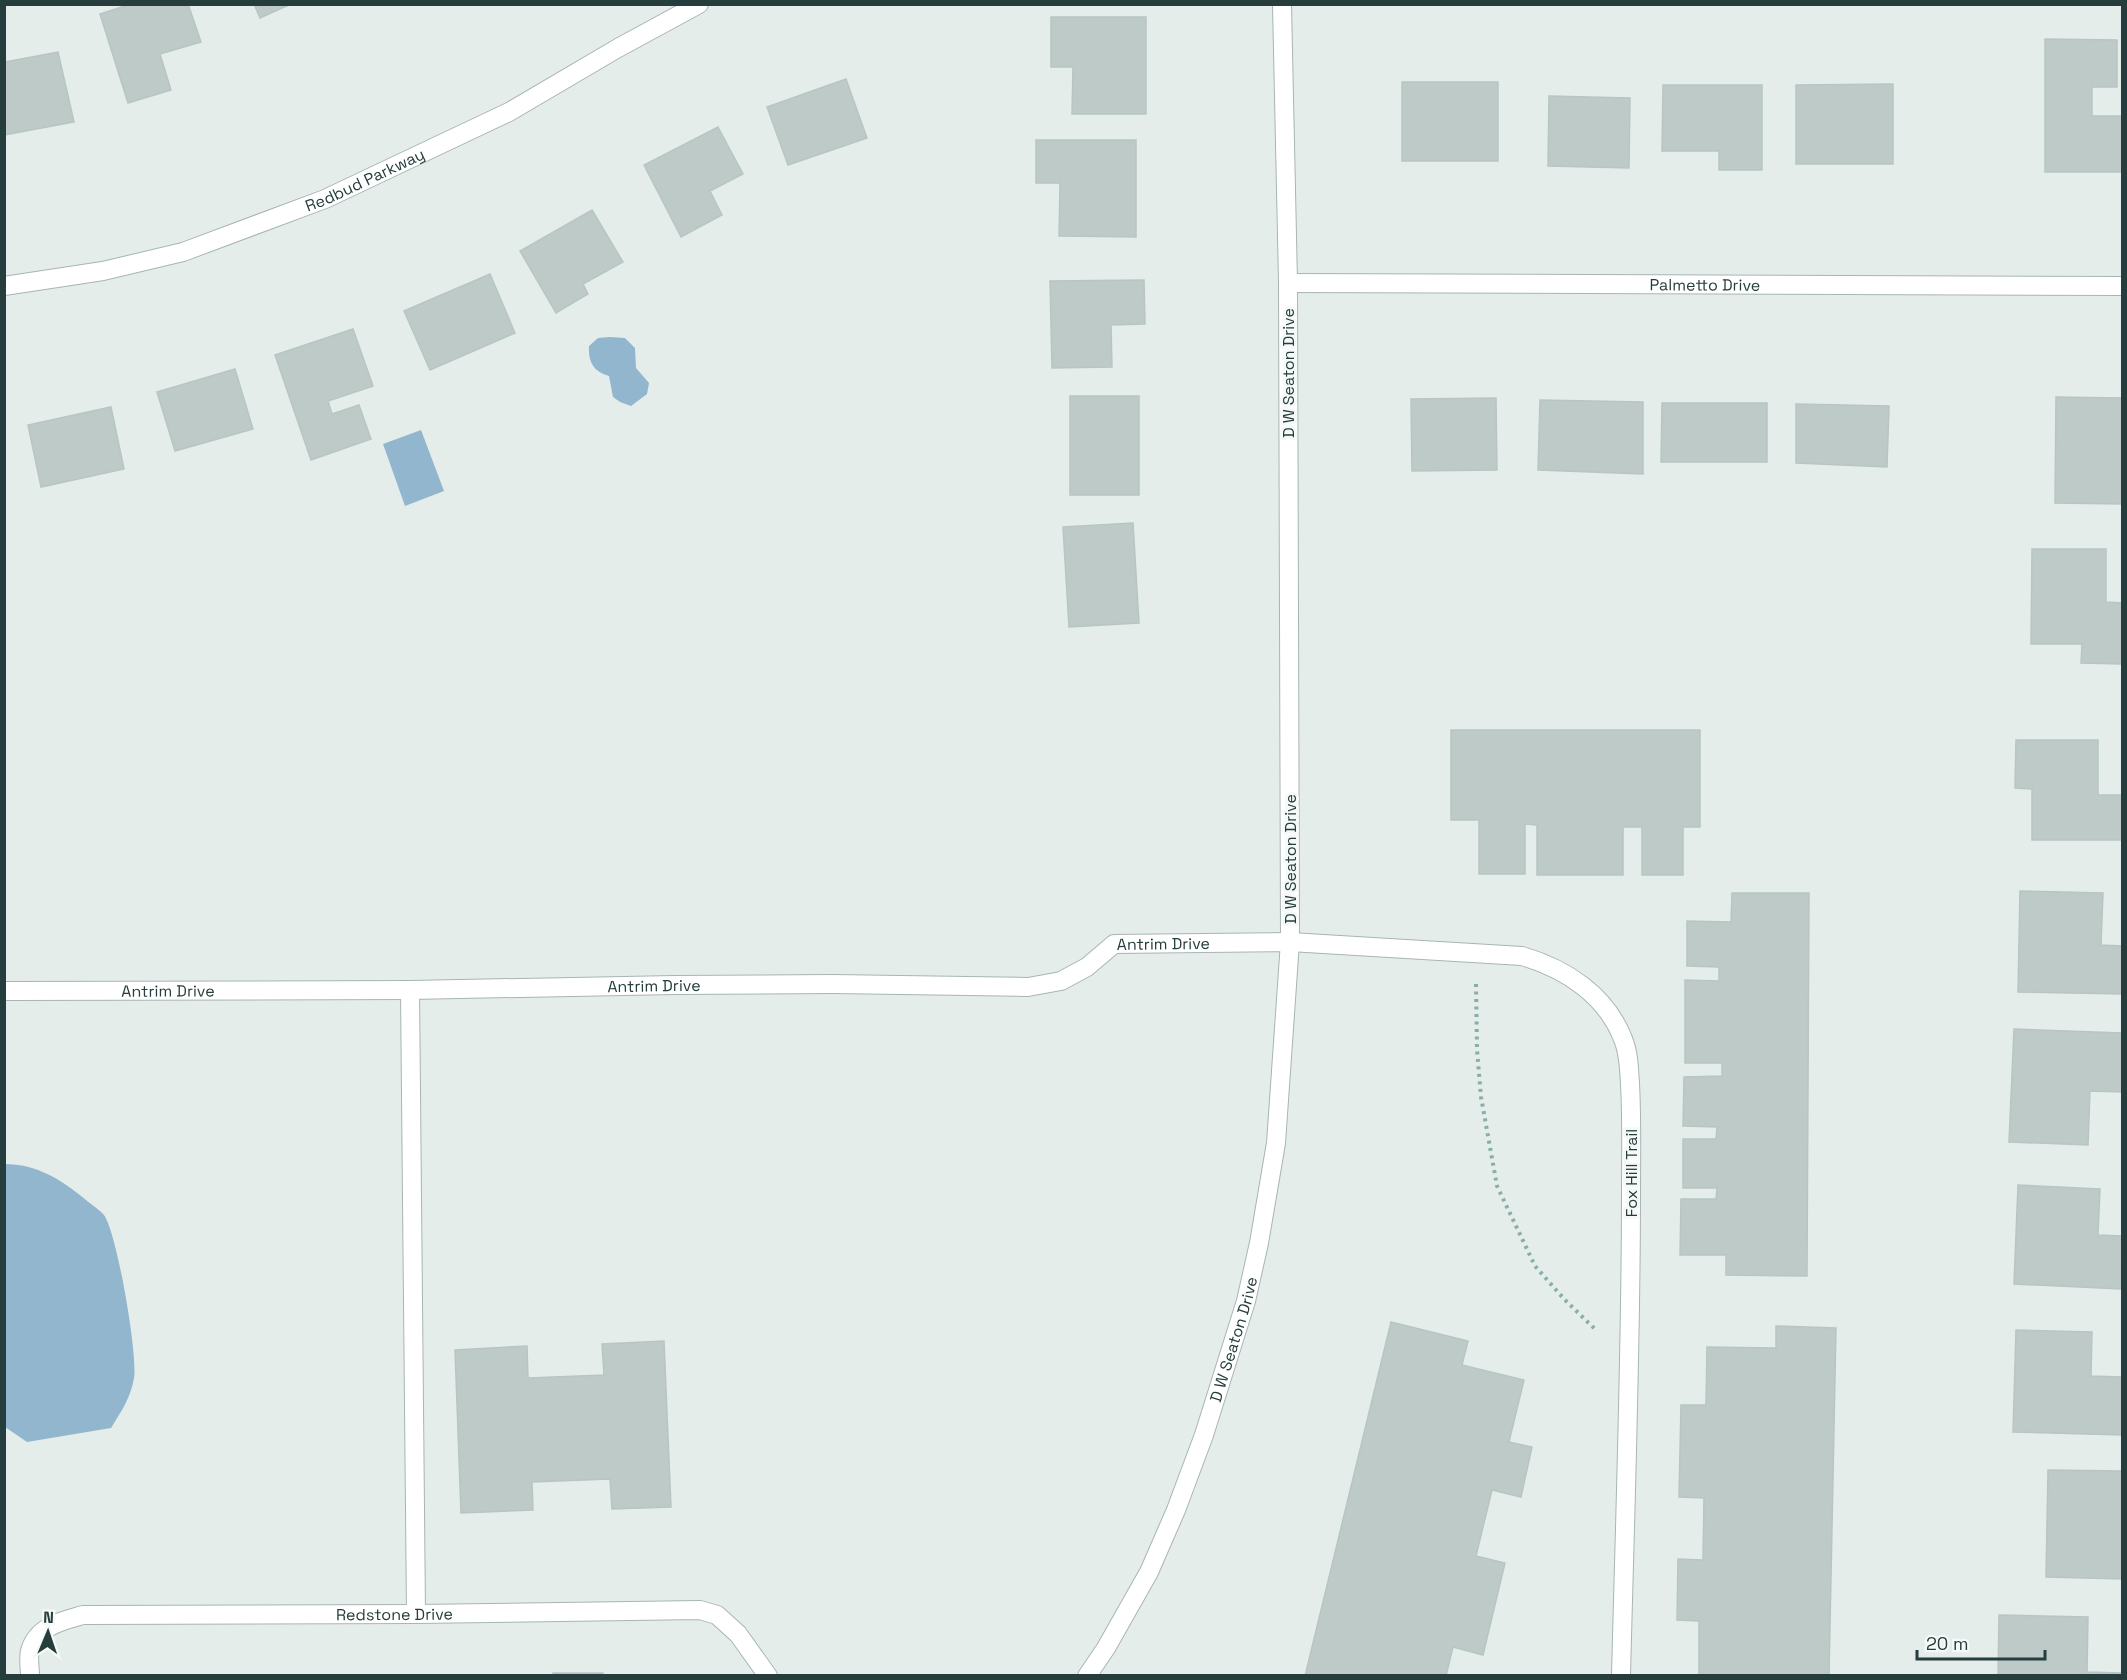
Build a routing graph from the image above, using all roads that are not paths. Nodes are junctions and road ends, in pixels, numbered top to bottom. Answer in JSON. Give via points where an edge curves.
{"nodes":[{"id":1,"x":699,"y":4,"type":"edge"},
{"id":2,"x":1282,"y":4,"type":"edge"},
{"id":3,"x":1288,"y":283,"type":"junction"},
{"id":4,"x":4,"y":286,"type":"edge"},
{"id":5,"x":2122,"y":286,"type":"edge"},
{"id":6,"x":1290,"y":942,"type":"junction"},
{"id":7,"x":411,"y":990,"type":"junction"},
{"id":8,"x":4,"y":991,"type":"edge"},
{"id":9,"x":416,"y":1614,"type":"junction"},
{"id":10,"x":30,"y":1676,"type":"edge"},
{"id":11,"x":768,"y":1676,"type":"edge"},
{"id":12,"x":1087,"y":1676,"type":"edge"},
{"id":13,"x":1621,"y":1676,"type":"edge"}],
"edges":[{"from":1,"to":4,"type":"street","name":"Redbud Parkway","via":[[509,112],[325,199],[183,252],[103,271]]},
{"from":2,"to":3,"type":"street","name":"D W Seaton Drive"},
{"from":3,"to":5,"type":"street","name":"Palmetto Drive"},
{"from":3,"to":6,"type":"street","name":"D W Seaton Drive"},
{"from":6,"to":7,"type":"street","name":"Antrim Drive","via":[[1114,944],[1087,967],[1061,981],[1028,987],[720,984]]},
{"from":6,"to":12,"type":"street","name":"D W Seaton Drive","via":[[1276,1143],[1246,1301],[1176,1510],[1149,1572]]},
{"from":6,"to":13,"type":"street","name":"Fox Hill Trail","via":[[1522,956],[1546,963],[1571,978],[1599,1000],[1614,1019],[1624,1042],[1631,1106]]},
{"from":7,"to":8,"type":"street","name":"Antrim Drive"},
{"from":7,"to":9,"type":"street"},
{"from":9,"to":10,"type":"street","name":"Redstone Drive","via":[[83,1615],[59,1621],[40,1633],[30,1651]]},
{"from":9,"to":11,"type":"street","name":"Redstone Drive","via":[[700,1610],[717,1615],[738,1634]]}]}
